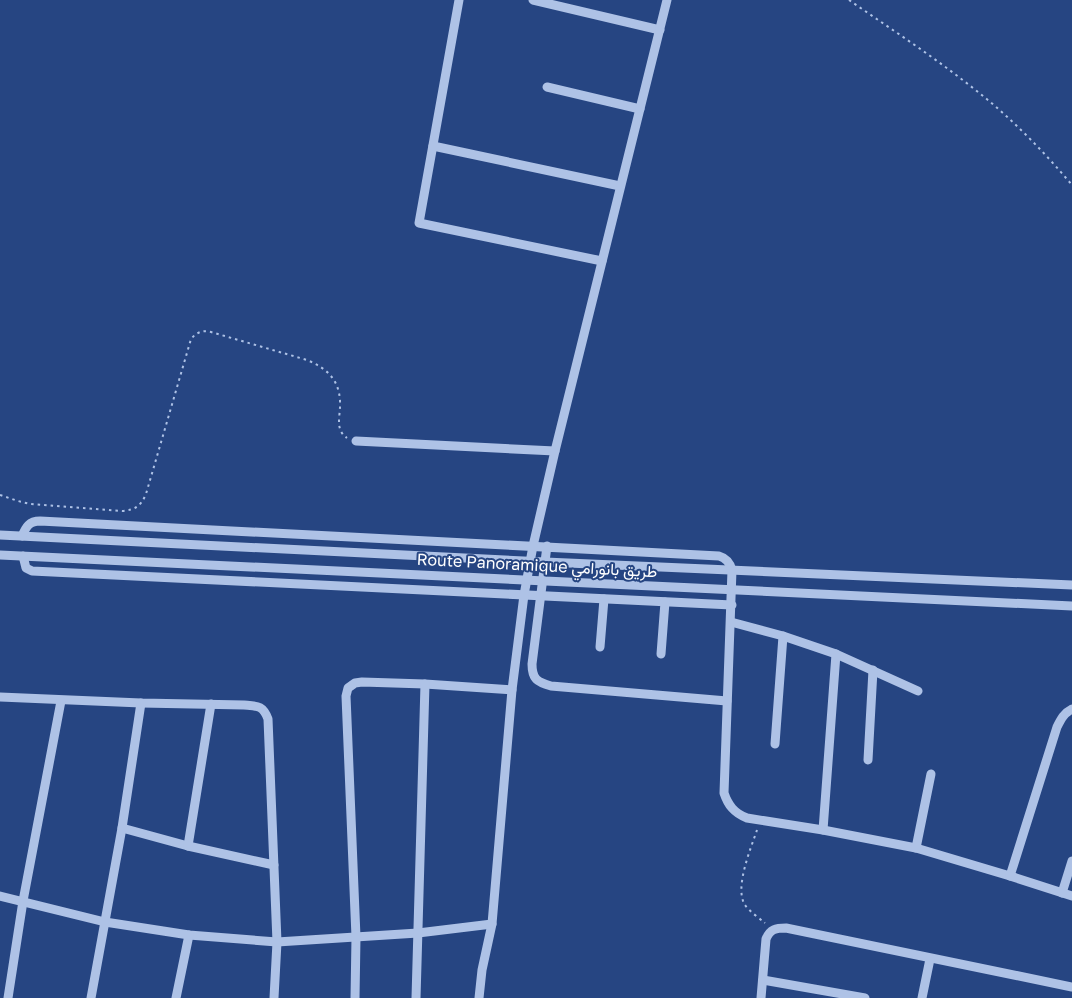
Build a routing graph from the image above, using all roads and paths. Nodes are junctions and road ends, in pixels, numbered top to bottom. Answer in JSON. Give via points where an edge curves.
{"nodes":[{"id":1,"x":459,"y":0,"type":"edge"},
{"id":2,"x":533,"y":0,"type":"edge"},
{"id":3,"x":667,"y":0,"type":"edge"},
{"id":4,"x":848,"y":0,"type":"edge"},
{"id":5,"x":660,"y":30,"type":"junction"},
{"id":6,"x":547,"y":87,"type":"dead end"},
{"id":7,"x":640,"y":108,"type":"junction"},
{"id":8,"x":433,"y":146,"type":"junction"},
{"id":9,"x":1072,"y":185,"type":"edge"},
{"id":10,"x":620,"y":186,"type":"junction"},
{"id":11,"x":602,"y":261,"type":"junction"},
{"id":12,"x":356,"y":441,"type":"joint"},
{"id":13,"x":554,"y":451,"type":"junction"},
{"id":14,"x":0,"y":495,"type":"edge"},
{"id":15,"x":0,"y":535,"type":"edge"},
{"id":16,"x":22,"y":536,"type":"junction"},
{"id":17,"x":533,"y":546,"type":"junction"},
{"id":18,"x":547,"y":546,"type":"junction"},
{"id":19,"x":0,"y":555,"type":"edge"},
{"id":20,"x":23,"y":556,"type":"junction"},
{"id":21,"x":530,"y":561,"type":"junction"},
{"id":22,"x":545,"y":562,"type":"junction"},
{"id":23,"x":732,"y":570,"type":"junction"},
{"id":24,"x":527,"y":580,"type":"junction"},
{"id":25,"x":543,"y":580,"type":"junction"},
{"id":26,"x":1072,"y":585,"type":"edge"},
{"id":27,"x":733,"y":590,"type":"junction"},
{"id":28,"x":524,"y":595,"type":"junction"},
{"id":29,"x":541,"y":596,"type":"junction"},
{"id":30,"x":604,"y":599,"type":"junction"},
{"id":31,"x":665,"y":602,"type":"junction"},
{"id":32,"x":732,"y":606,"type":"junction"},
{"id":33,"x":1072,"y":606,"type":"edge"},
{"id":34,"x":731,"y":622,"type":"junction"},
{"id":35,"x":783,"y":636,"type":"junction"},
{"id":36,"x":600,"y":647,"type":"dead end"},
{"id":37,"x":660,"y":654,"type":"dead end"},
{"id":38,"x":836,"y":654,"type":"junction"},
{"id":39,"x":873,"y":670,"type":"junction"},
{"id":40,"x":425,"y":684,"type":"junction"},
{"id":41,"x":512,"y":690,"type":"junction"},
{"id":42,"x":918,"y":691,"type":"dead end"},
{"id":43,"x":0,"y":697,"type":"edge"},
{"id":44,"x":61,"y":700,"type":"junction"},
{"id":45,"x":727,"y":701,"type":"junction"},
{"id":46,"x":140,"y":703,"type":"junction"},
{"id":47,"x":211,"y":704,"type":"junction"},
{"id":48,"x":1072,"y":709,"type":"edge"},
{"id":49,"x":775,"y":744,"type":"dead end"},
{"id":50,"x":868,"y":760,"type":"dead end"},
{"id":51,"x":932,"y":774,"type":"dead end"},
{"id":52,"x":760,"y":820,"type":"junction"},
{"id":53,"x":122,"y":828,"type":"junction"},
{"id":54,"x":823,"y":830,"type":"junction"},
{"id":55,"x":188,"y":846,"type":"junction"},
{"id":56,"x":916,"y":848,"type":"junction"},
{"id":57,"x":1072,"y":861,"type":"edge"},
{"id":58,"x":274,"y":865,"type":"junction"},
{"id":59,"x":1010,"y":876,"type":"junction"},
{"id":60,"x":1062,"y":893,"type":"junction"},
{"id":61,"x":0,"y":896,"type":"edge"},
{"id":62,"x":1072,"y":896,"type":"edge"},
{"id":63,"x":23,"y":901,"type":"junction"},
{"id":64,"x":104,"y":922,"type":"junction"},
{"id":65,"x":492,"y":924,"type":"junction"},
{"id":66,"x":772,"y":930,"type":"junction"},
{"id":67,"x":418,"y":933,"type":"junction"},
{"id":68,"x":189,"y":935,"type":"junction"},
{"id":69,"x":356,"y":937,"type":"junction"},
{"id":70,"x":277,"y":942,"type":"junction"},
{"id":71,"x":930,"y":958,"type":"junction"},
{"id":72,"x":763,"y":980,"type":"junction"},
{"id":73,"x":1072,"y":987,"type":"edge"},
{"id":74,"x":8,"y":998,"type":"edge"},
{"id":75,"x":91,"y":998,"type":"edge"},
{"id":76,"x":176,"y":998,"type":"edge"},
{"id":77,"x":274,"y":998,"type":"edge"},
{"id":78,"x":355,"y":998,"type":"edge"},
{"id":79,"x":416,"y":998,"type":"edge"},
{"id":80,"x":479,"y":998,"type":"edge"},
{"id":81,"x":762,"y":998,"type":"edge"},
{"id":82,"x":865,"y":998,"type":"edge"},
{"id":83,"x":922,"y":998,"type":"edge"}],
"edges":[{"from":1,"to":8,"type":"street"},
{"from":2,"to":5,"type":"street"},
{"from":3,"to":5,"type":"street"},
{"from":4,"to":9,"type":"path","via":[[984,97],[1020,129]]},
{"from":5,"to":7,"type":"street"},
{"from":6,"to":7,"type":"street"},
{"from":7,"to":10,"type":"street"},
{"from":8,"to":10,"type":"street"},
{"from":8,"to":11,"type":"street","via":[[419,223]]},
{"from":10,"to":11,"type":"street"},
{"from":11,"to":13,"type":"street"},
{"from":12,"to":13,"type":"street"},
{"from":12,"to":14,"type":"path","via":[[349,440],[339,429],[338,391],[327,370],[307,360],[206,330],[191,339],[146,494],[138,507],[122,511],[30,504]]},
{"from":13,"to":17,"type":"street"},
{"from":15,"to":16,"type":"street","name":"Route Panoramique طريق بانورامي"},
{"from":16,"to":17,"type":"street","via":[[31,522],[40,521]]},
{"from":16,"to":21,"type":"street","name":"Route Panoramique طريق بانورامي"},
{"from":17,"to":18,"type":"street"},
{"from":17,"to":21,"type":"street"},
{"from":18,"to":22,"type":"street"},
{"from":18,"to":23,"type":"street","via":[[715,555],[729,562]]},
{"from":19,"to":20,"type":"street","name":"Route Panoramique طريق بانورامي"},
{"from":20,"to":24,"type":"street","name":"Route Panoramique طريق بانورامي"},
{"from":20,"to":28,"type":"street","via":[[26,568],[32,571]]},
{"from":21,"to":22,"type":"street","name":"Route Panoramique طريق بانورامي"},
{"from":21,"to":24,"type":"street"},
{"from":22,"to":23,"type":"street","name":"Route Panoramique طريق بانورامي"},
{"from":22,"to":25,"type":"street"},
{"from":23,"to":26,"type":"street","name":"Route Panoramique طريق بانورامي"},
{"from":23,"to":27,"type":"street"},
{"from":24,"to":25,"type":"street","name":"Route Panoramique طريق بانورامي"},
{"from":24,"to":28,"type":"street"},
{"from":25,"to":27,"type":"street","name":"Route Panoramique طريق بانورامي"},
{"from":25,"to":29,"type":"street"},
{"from":27,"to":32,"type":"street"},
{"from":27,"to":33,"type":"street","name":"Route Panoramique طريق بانورامي"},
{"from":28,"to":29,"type":"street"},
{"from":28,"to":41,"type":"street"},
{"from":29,"to":30,"type":"street"},
{"from":29,"to":45,"type":"street","via":[[532,673],[543,684]]},
{"from":30,"to":31,"type":"street"},
{"from":30,"to":36,"type":"street"},
{"from":31,"to":32,"type":"street"},
{"from":31,"to":37,"type":"street"},
{"from":32,"to":34,"type":"street"},
{"from":34,"to":35,"type":"street"},
{"from":34,"to":45,"type":"street"},
{"from":35,"to":38,"type":"street"},
{"from":35,"to":49,"type":"street"},
{"from":38,"to":39,"type":"street"},
{"from":38,"to":54,"type":"street"},
{"from":39,"to":42,"type":"street"},
{"from":39,"to":50,"type":"street"},
{"from":40,"to":41,"type":"street"},
{"from":40,"to":67,"type":"street"},
{"from":40,"to":69,"type":"street","via":[[362,682],[351,685],[346,692]]},
{"from":41,"to":65,"type":"street"},
{"from":43,"to":44,"type":"street"},
{"from":44,"to":46,"type":"street"},
{"from":44,"to":63,"type":"street"},
{"from":45,"to":52,"type":"street","via":[[724,793],[739,815]]},
{"from":46,"to":47,"type":"street"},
{"from":46,"to":53,"type":"street"},
{"from":47,"to":55,"type":"street"},
{"from":47,"to":58,"type":"street","via":[[258,706],[266,713]]},
{"from":48,"to":59,"type":"street","via":[[1067,711],[1058,727]]},
{"from":51,"to":56,"type":"street"},
{"from":52,"to":54,"type":"street"},
{"from":52,"to":66,"type":"path","via":[[741,888],[745,905]]},
{"from":53,"to":55,"type":"street"},
{"from":53,"to":64,"type":"street"},
{"from":54,"to":56,"type":"street"},
{"from":55,"to":58,"type":"street"},
{"from":56,"to":59,"type":"street"},
{"from":57,"to":60,"type":"street"},
{"from":58,"to":70,"type":"street"},
{"from":59,"to":60,"type":"street"},
{"from":60,"to":62,"type":"street"},
{"from":61,"to":63,"type":"street"},
{"from":63,"to":64,"type":"street"},
{"from":63,"to":74,"type":"street"},
{"from":64,"to":68,"type":"street"},
{"from":64,"to":75,"type":"street"},
{"from":65,"to":67,"type":"street"},
{"from":65,"to":80,"type":"street"},
{"from":66,"to":71,"type":"street","via":[[786,928]]},
{"from":66,"to":72,"type":"street","via":[[766,939]]},
{"from":67,"to":69,"type":"street"},
{"from":67,"to":79,"type":"street"},
{"from":68,"to":70,"type":"street"},
{"from":68,"to":76,"type":"street"},
{"from":69,"to":70,"type":"street"},
{"from":69,"to":78,"type":"street"},
{"from":70,"to":77,"type":"street"},
{"from":71,"to":73,"type":"street"},
{"from":71,"to":83,"type":"street"},
{"from":72,"to":81,"type":"street"},
{"from":72,"to":82,"type":"street"}]}
